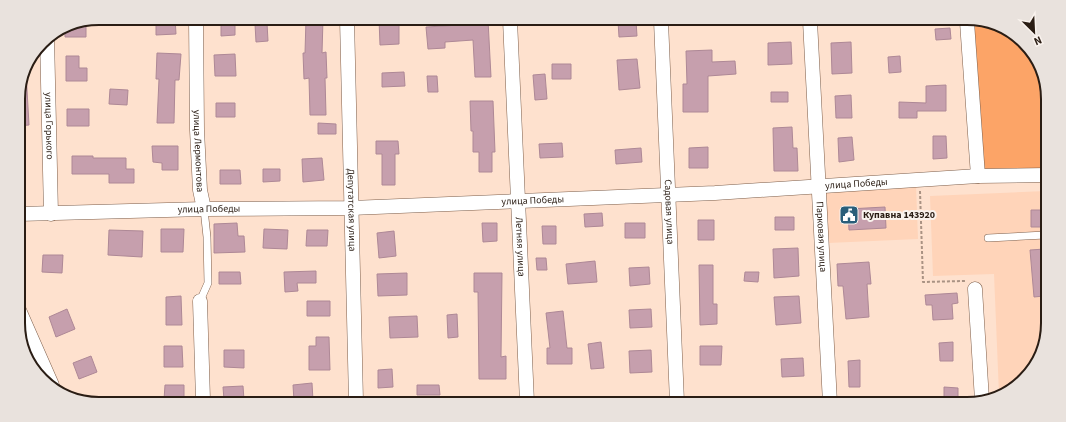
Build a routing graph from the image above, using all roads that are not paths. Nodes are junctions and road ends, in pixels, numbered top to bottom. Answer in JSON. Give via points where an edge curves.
{"nodes":[{"id":1,"x":196,"y":25,"type":"edge"},
{"id":2,"x":347,"y":25,"type":"edge"},
{"id":3,"x":510,"y":25,"type":"edge"},
{"id":4,"x":661,"y":25,"type":"edge"},
{"id":5,"x":810,"y":25,"type":"edge"},
{"id":6,"x":967,"y":25,"type":"edge"},
{"id":7,"x":47,"y":47,"type":"edge"},
{"id":8,"x":1041,"y":175,"type":"edge"},
{"id":9,"x":978,"y":176,"type":"junction"},
{"id":10,"x":819,"y":186,"type":"junction"},
{"id":11,"x":668,"y":194,"type":"junction"},
{"id":12,"x":518,"y":201,"type":"junction"},
{"id":13,"x":351,"y":208,"type":"junction"},
{"id":14,"x":204,"y":209,"type":"junction"},
{"id":15,"x":25,"y":214,"type":"edge"},
{"id":16,"x":51,"y":214,"type":"junction"},
{"id":17,"x":1041,"y":235,"type":"edge"},
{"id":18,"x":988,"y":238,"type":"dead end"},
{"id":19,"x":975,"y":289,"type":"road end"},
{"id":20,"x":200,"y":301,"type":"joint"},
{"id":21,"x":26,"y":333,"type":"edge"},
{"id":22,"x":48,"y":377,"type":"edge"},
{"id":23,"x":982,"y":396,"type":"edge"},
{"id":24,"x":203,"y":397,"type":"edge"},
{"id":25,"x":356,"y":397,"type":"edge"},
{"id":26,"x":527,"y":397,"type":"edge"},
{"id":27,"x":677,"y":397,"type":"edge"},
{"id":28,"x":830,"y":397,"type":"edge"}],
"edges":[{"from":1,"to":14,"type":"street","name":"улица Лермонтова","via":[[197,130],[200,190]]},
{"from":2,"to":13,"type":"street","name":"Депутатская улица"},
{"from":3,"to":12,"type":"street","name":"Летняя улица"},
{"from":4,"to":11,"type":"street","name":"Садовая улица"},
{"from":5,"to":10,"type":"street","name":"Парковая улица"},
{"from":6,"to":9,"type":"street"},
{"from":7,"to":16,"type":"street","name":"улица Горького"},
{"from":8,"to":9,"type":"street","name":"улица Победы"},
{"from":9,"to":10,"type":"street","name":"улица Победы"},
{"from":10,"to":11,"type":"street","name":"улица Победы"},
{"from":10,"to":28,"type":"street","name":"Парковая улица"},
{"from":11,"to":12,"type":"street","name":"улица Победы"},
{"from":11,"to":27,"type":"street","name":"Садовая улица"},
{"from":12,"to":13,"type":"street","name":"улица Победы"},
{"from":12,"to":26,"type":"street","name":"Летняя улица"},
{"from":13,"to":14,"type":"street","name":"улица Победы"},
{"from":13,"to":25,"type":"street","name":"Депутатская улица"},
{"from":14,"to":16,"type":"street","name":"улица Победы"},
{"from":14,"to":20,"type":"lane","name":"улица Лермонтова","via":[[208,283]]},
{"from":15,"to":16,"type":"street","name":"улица Победы"},
{"from":17,"to":18,"type":"lane"},
{"from":19,"to":23,"type":"street"},
{"from":20,"to":24,"type":"street","name":"улица Лермонтова"},
{"from":21,"to":22,"type":"street"}]}
